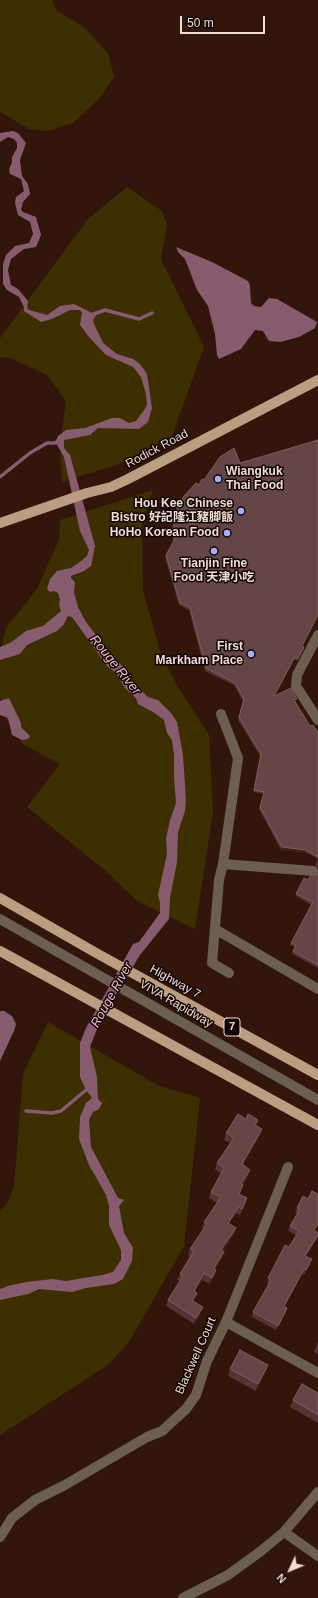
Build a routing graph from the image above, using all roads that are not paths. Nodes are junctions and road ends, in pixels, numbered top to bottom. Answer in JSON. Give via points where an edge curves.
{"nodes":[{"id":1,"x":318,"y":380,"type":"edge"},
{"id":2,"x":1,"y":523,"type":"edge"},
{"id":3,"x":318,"y":635,"type":"edge"},
{"id":4,"x":221,"y":714,"type":"dead end"},
{"id":5,"x":318,"y":720,"type":"edge"},
{"id":6,"x":223,"y":864,"type":"junction"},
{"id":7,"x":313,"y":871,"type":"dead end"},
{"id":8,"x":0,"y":898,"type":"edge"},
{"id":9,"x":0,"y":919,"type":"edge"},
{"id":10,"x":215,"y":930,"type":"junction"},
{"id":11,"x":0,"y":951,"type":"edge"},
{"id":12,"x":229,"y":973,"type":"dead end"},
{"id":13,"x":318,"y":989,"type":"edge"},
{"id":14,"x":318,"y":1075,"type":"edge"},
{"id":15,"x":318,"y":1100,"type":"edge"},
{"id":16,"x":318,"y":1125,"type":"edge"},
{"id":17,"x":288,"y":1166,"type":"dead end"},
{"id":18,"x":226,"y":1322,"type":"junction"},
{"id":19,"x":318,"y":1373,"type":"edge"},
{"id":20,"x":318,"y":1492,"type":"edge"},
{"id":21,"x":284,"y":1532,"type":"junction"},
{"id":22,"x":0,"y":1537,"type":"edge"},
{"id":23,"x":318,"y":1556,"type":"edge"},
{"id":24,"x":195,"y":1595,"type":"edge"},
{"id":25,"x":183,"y":1598,"type":"edge"}],
"edges":[{"from":1,"to":2,"type":"main road","name":"Rodick Road","via":[[111,487]]},
{"from":3,"to":5,"type":"street","via":[[297,675],[296,686]]},
{"from":4,"to":6,"type":"street","via":[[238,758]]},
{"from":6,"to":7,"type":"street"},
{"from":6,"to":10,"type":"street","via":[[219,880]]},
{"from":8,"to":14,"type":"main road","name":"Highway 7","number":"7"},
{"from":9,"to":15,"type":"street","name":"VIVA Rapidway"},
{"from":10,"to":12,"type":"street","via":[[212,963]]},
{"from":10,"to":13,"type":"street"},
{"from":11,"to":16,"type":"main road"},
{"from":17,"to":18,"type":"street","name":"Blackwell Court"},
{"from":18,"to":19,"type":"street"},
{"from":18,"to":22,"type":"street","name":"Blackwell Court","via":[[207,1361],[196,1394],[186,1409],[162,1431],[34,1500],[12,1518]]},
{"from":20,"to":21,"type":"street"},
{"from":21,"to":23,"type":"street"},
{"from":21,"to":24,"type":"street","via":[[228,1575]]},
{"from":24,"to":25,"type":"street"}]}
